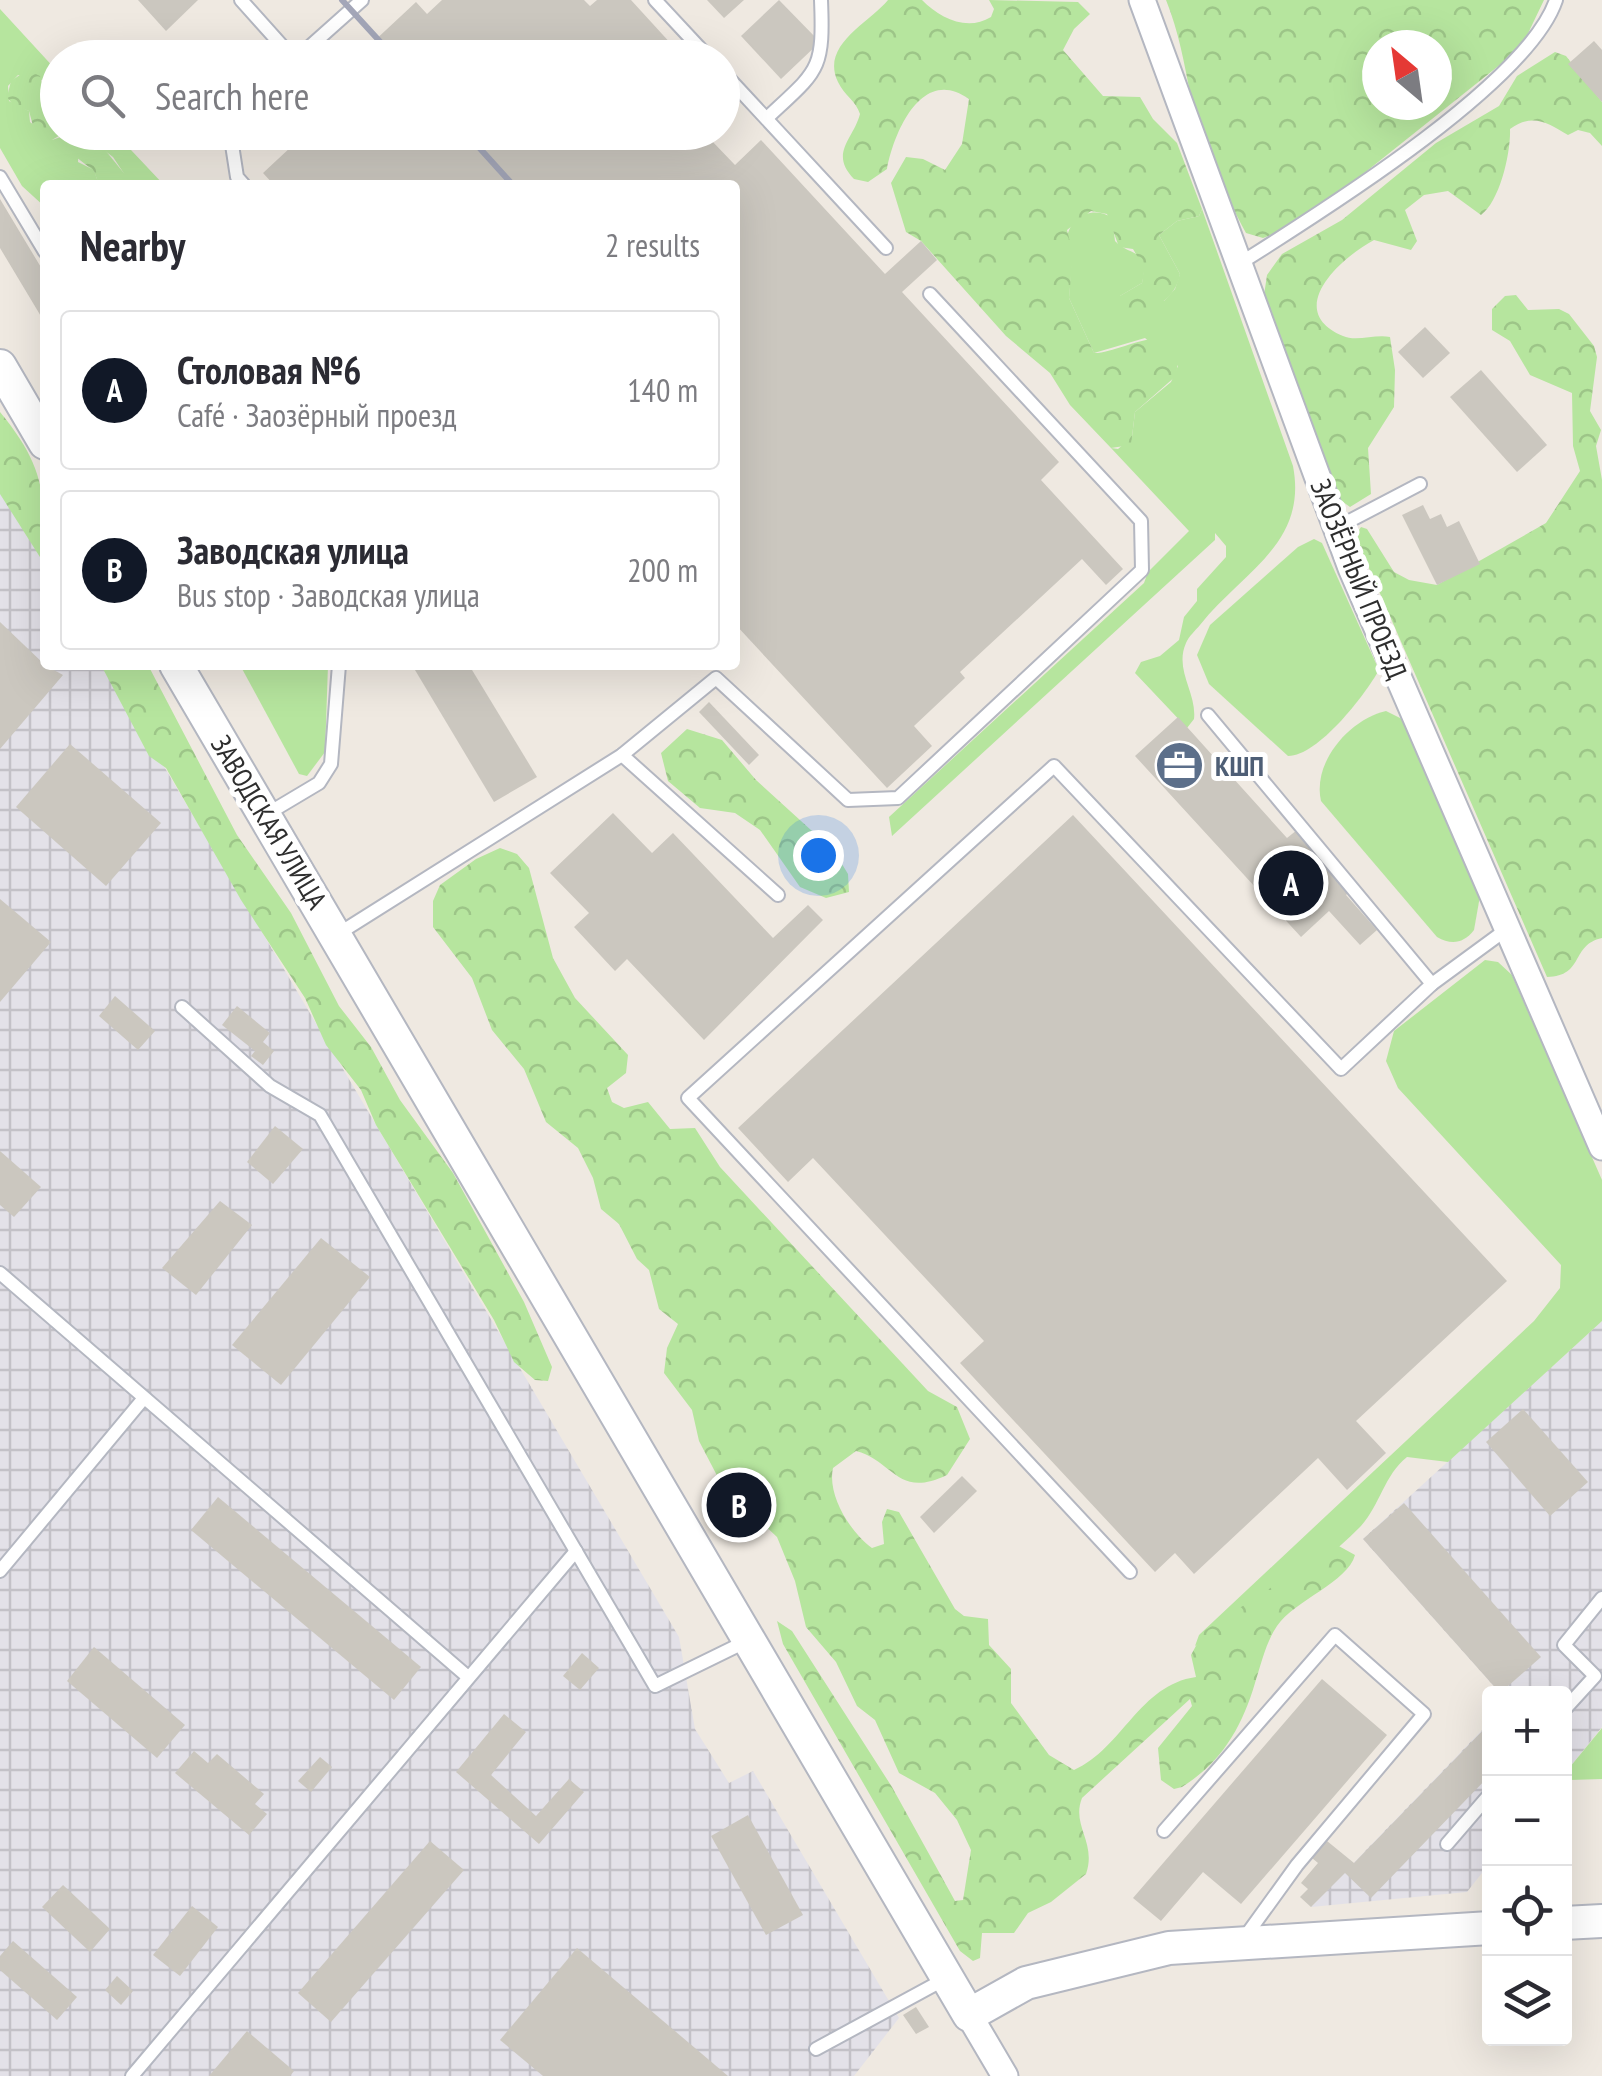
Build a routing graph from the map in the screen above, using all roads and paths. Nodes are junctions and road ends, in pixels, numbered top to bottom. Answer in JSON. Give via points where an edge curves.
{"nodes":[{"id":1,"x":241,"y":0,"type":"edge"},
{"id":2,"x":362,"y":0,"type":"edge"},
{"id":3,"x":656,"y":0,"type":"edge"},
{"id":4,"x":821,"y":0,"type":"edge"},
{"id":5,"x":1142,"y":0,"type":"edge"},
{"id":6,"x":1556,"y":0,"type":"edge"},
{"id":7,"x":279,"y":40,"type":"edge"},
{"id":8,"x":316,"y":40,"type":"edge"},
{"id":9,"x":693,"y":40,"type":"edge"},
{"id":10,"x":740,"y":90,"type":"edge"},
{"id":11,"x":767,"y":118,"type":"junction"},
{"id":12,"x":232,"y":150,"type":"edge"},
{"id":13,"x":0,"y":177,"type":"edge"},
{"id":14,"x":238,"y":180,"type":"edge"},
{"id":15,"x":40,"y":244,"type":"edge"},
{"id":16,"x":886,"y":248,"type":"dead end"},
{"id":17,"x":1238,"y":264,"type":"junction"},
{"id":18,"x":930,"y":294,"type":"dead end"},
{"id":19,"x":0,"y":366,"type":"edge"},
{"id":20,"x":40,"y":434,"type":"edge"},
{"id":21,"x":1420,"y":484,"type":"dead end"},
{"id":22,"x":1336,"y":528,"type":"junction"},
{"id":23,"x":179,"y":670,"type":"edge"},
{"id":24,"x":339,"y":670,"type":"edge"},
{"id":25,"x":1208,"y":715,"type":"dead end"},
{"id":26,"x":622,"y":756,"type":"junction"},
{"id":27,"x":265,"y":815,"type":"junction"},
{"id":28,"x":778,"y":895,"type":"dead end"},
{"id":29,"x":1506,"y":930,"type":"junction"},
{"id":30,"x":336,"y":935,"type":"junction"},
{"id":31,"x":1432,"y":984,"type":"junction"},
{"id":32,"x":182,"y":1007,"type":"dead end"},
{"id":33,"x":1602,"y":1146,"type":"edge"},
{"id":34,"x":0,"y":1273,"type":"edge"},
{"id":35,"x":144,"y":1398,"type":"junction"},
{"id":36,"x":576,"y":1551,"type":"junction"},
{"id":37,"x":0,"y":1571,"type":"edge"},
{"id":38,"x":1130,"y":1572,"type":"dead end"},
{"id":39,"x":1602,"y":1598,"type":"edge"},
{"id":40,"x":749,"y":1640,"type":"junction"},
{"id":41,"x":468,"y":1677,"type":"junction"},
{"id":42,"x":1572,"y":1701,"type":"edge"},
{"id":43,"x":1482,"y":1803,"type":"edge"},
{"id":44,"x":1164,"y":1831,"type":"dead end"},
{"id":45,"x":1447,"y":1844,"type":"dead end"},
{"id":46,"x":1572,"y":1921,"type":"edge"},
{"id":47,"x":1602,"y":1921,"type":"edge"},
{"id":48,"x":1482,"y":1928,"type":"edge"},
{"id":49,"x":1241,"y":1943,"type":"junction"},
{"id":50,"x":948,"y":1978,"type":"junction"},
{"id":51,"x":969,"y":2015,"type":"junction"},
{"id":52,"x":816,"y":2049,"type":"dead end"},
{"id":53,"x":132,"y":2076,"type":"edge"},
{"id":54,"x":1005,"y":2076,"type":"edge"}],
"edges":[{"from":1,"to":7,"type":"lane"},
{"from":2,"to":8,"type":"lane"},
{"from":3,"to":9,"type":"lane"},
{"from":4,"to":11,"type":"lane","via":[[823,48],[810,77]]},
{"from":5,"to":17,"type":"street","name":"ЗАОЗЁРНЫЙ ПРОЕЗД"},
{"from":6,"to":17,"type":"lane","via":[[1532,44],[1464,106],[1345,197]]},
{"from":10,"to":11,"type":"lane"},
{"from":11,"to":16,"type":"lane"},
{"from":12,"to":14,"type":"lane"},
{"from":13,"to":15,"type":"lane"},
{"from":17,"to":22,"type":"street","name":"ЗАОЗЁРНЫЙ ПРОЕЗД"},
{"from":18,"to":26,"type":"lane","via":[[1141,521],[1142,570],[898,798],[848,800],[716,678]]},
{"from":19,"to":20,"type":"street"},
{"from":21,"to":22,"type":"lane"},
{"from":22,"to":29,"type":"street","name":"ЗАОЗЁРНЫЙ ПРОЕЗД"},
{"from":23,"to":27,"type":"street","name":"ЗАВОДСКАЯ УЛИЦА"},
{"from":24,"to":27,"type":"lane","via":[[331,764],[319,784]]},
{"from":25,"to":31,"type":"lane"},
{"from":26,"to":28,"type":"lane"},
{"from":26,"to":30,"type":"lane"},
{"from":27,"to":30,"type":"street","name":"ЗАВОДСКАЯ УЛИЦА"},
{"from":29,"to":31,"type":"lane"},
{"from":29,"to":33,"type":"street","name":"ЗАОЗЁРНЫЙ ПРОЕЗД"},
{"from":30,"to":40,"type":"street","name":"ЗАВОДСКАЯ УЛИЦА"},
{"from":31,"to":38,"type":"lane","via":[[1341,1069],[1054,766],[688,1098]]},
{"from":32,"to":36,"type":"lane","via":[[270,1086],[320,1115]]},
{"from":34,"to":35,"type":"lane"},
{"from":35,"to":37,"type":"lane"},
{"from":35,"to":41,"type":"lane"},
{"from":36,"to":40,"type":"lane","via":[[655,1686]]},
{"from":36,"to":41,"type":"lane"},
{"from":39,"to":42,"type":"lane","via":[[1564,1645],[1595,1676]]},
{"from":40,"to":50,"type":"street","name":"ЗАВОДСКАЯ УЛИЦА"},
{"from":41,"to":53,"type":"lane"},
{"from":43,"to":45,"type":"lane"},
{"from":44,"to":49,"type":"lane","via":[[1335,1636],[1424,1714],[1296,1865]]},
{"from":46,"to":47,"type":"street"},
{"from":48,"to":49,"type":"street"},
{"from":49,"to":51,"type":"street","via":[[1122,1956],[1026,1983]]},
{"from":50,"to":51,"type":"street","name":"ЗАВОДСКАЯ УЛИЦА"},
{"from":50,"to":52,"type":"lane"},
{"from":51,"to":54,"type":"street"}]}
